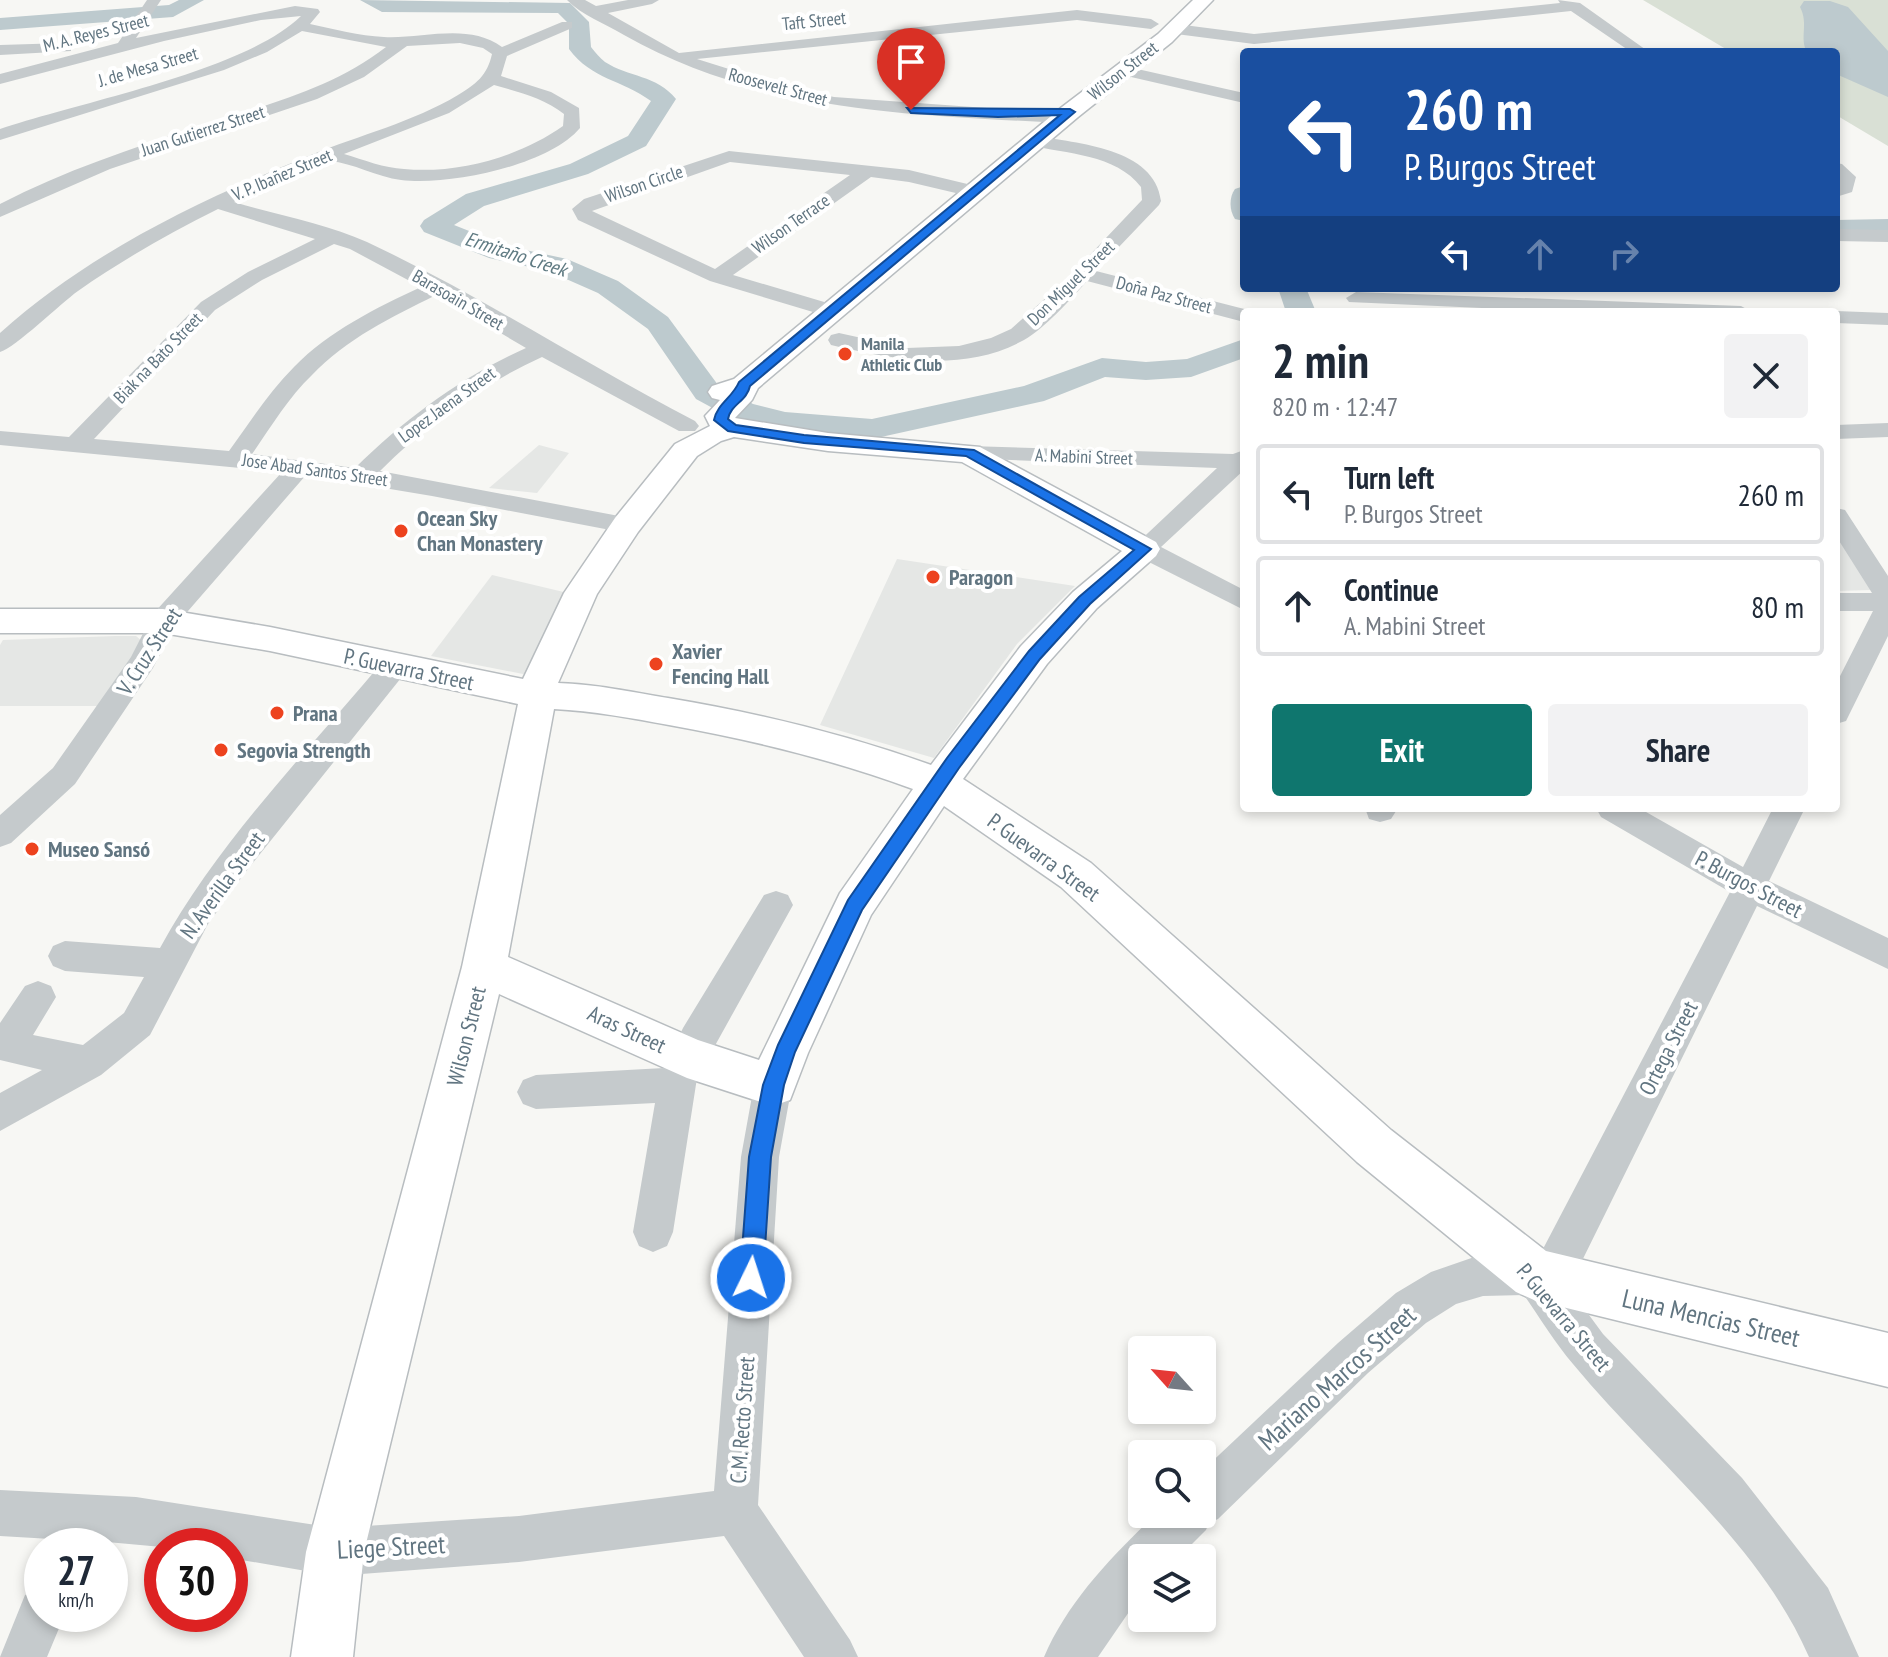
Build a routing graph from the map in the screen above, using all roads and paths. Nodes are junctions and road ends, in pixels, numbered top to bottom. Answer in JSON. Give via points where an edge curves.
{"nodes":[{"id":1,"x":574,"y":0,"type":"edge"},
{"id":2,"x":652,"y":0,"type":"edge"},
{"id":3,"x":1204,"y":0,"type":"edge"},
{"id":4,"x":1570,"y":3,"type":"edge"},
{"id":5,"x":148,"y":8,"type":"edge"},
{"id":6,"x":593,"y":11,"type":"junction"},
{"id":7,"x":1151,"y":24,"type":"dead end"},
{"id":8,"x":567,"y":25,"type":"dead end"},
{"id":9,"x":303,"y":27,"type":"junction"},
{"id":10,"x":1176,"y":29,"type":"junction"},
{"id":11,"x":401,"y":43,"type":"junction"},
{"id":12,"x":124,"y":45,"type":"junction"},
{"id":13,"x":1635,"y":48,"type":"edge"},
{"id":14,"x":0,"y":50,"type":"edge"},
{"id":15,"x":99,"y":51,"type":"junction"},
{"id":16,"x":500,"y":53,"type":"junction"},
{"id":17,"x":673,"y":56,"type":"junction"},
{"id":18,"x":1124,"y":71,"type":"junction"},
{"id":19,"x":0,"y":79,"type":"edge"},
{"id":20,"x":492,"y":79,"type":"junction"},
{"id":21,"x":1240,"y":97,"type":"edge"},
{"id":22,"x":1066,"y":115,"type":"junction"},
{"id":23,"x":0,"y":135,"type":"edge"},
{"id":24,"x":1035,"y":141,"type":"junction"},
{"id":25,"x":327,"y":155,"type":"junction"},
{"id":26,"x":1840,"y":171,"type":"edge"},
{"id":27,"x":866,"y":172,"type":"junction"},
{"id":28,"x":1840,"y":188,"type":"edge"},
{"id":29,"x":977,"y":192,"type":"junction"},
{"id":30,"x":217,"y":203,"type":"junction"},
{"id":31,"x":0,"y":211,"type":"edge"},
{"id":32,"x":1840,"y":235,"type":"edge"},
{"id":33,"x":335,"y":236,"type":"junction"},
{"id":34,"x":1888,"y":236,"type":"edge"},
{"id":35,"x":1083,"y":274,"type":"junction"},
{"id":36,"x":717,"y":277,"type":"junction"},
{"id":37,"x":437,"y":287,"type":"junction"},
{"id":38,"x":1356,"y":299,"type":"edge"},
{"id":39,"x":1616,"y":308,"type":"edge"},
{"id":40,"x":833,"y":312,"type":"junction"},
{"id":41,"x":1240,"y":315,"type":"edge"},
{"id":42,"x":1840,"y":317,"type":"edge"},
{"id":43,"x":1888,"y":319,"type":"edge"},
{"id":44,"x":839,"y":340,"type":"dead end"},
{"id":45,"x":0,"y":345,"type":"edge"},
{"id":46,"x":541,"y":349,"type":"junction"},
{"id":47,"x":728,"y":403,"type":"junction"},
{"id":48,"x":1888,"y":430,"type":"edge"},
{"id":49,"x":1840,"y":432,"type":"edge"},
{"id":50,"x":0,"y":438,"type":"edge"},
{"id":51,"x":687,"y":438,"type":"junction"},
{"id":52,"x":75,"y":445,"type":"junction"},
{"id":53,"x":969,"y":453,"type":"junction"},
{"id":54,"x":236,"y":459,"type":"junction"},
{"id":55,"x":1240,"y":461,"type":"edge"},
{"id":56,"x":1240,"y":463,"type":"edge"},
{"id":57,"x":299,"y":468,"type":"junction"},
{"id":58,"x":362,"y":475,"type":"junction"},
{"id":59,"x":1840,"y":522,"type":"edge"},
{"id":60,"x":626,"y":525,"type":"junction"},
{"id":61,"x":1144,"y":549,"type":"junction"},
{"id":62,"x":1240,"y":599,"type":"edge"},
{"id":63,"x":1888,"y":600,"type":"edge"},
{"id":64,"x":1840,"y":602,"type":"edge"},
{"id":65,"x":1888,"y":608,"type":"edge"},
{"id":66,"x":0,"y":621,"type":"edge"},
{"id":67,"x":163,"y":621,"type":"junction"},
{"id":68,"x":395,"y":666,"type":"junction"},
{"id":69,"x":538,"y":695,"type":"junction"},
{"id":70,"x":1840,"y":705,"type":"edge"},
{"id":71,"x":939,"y":783,"type":"junction"},
{"id":72,"x":1619,"y":812,"type":"edge"},
{"id":73,"x":1787,"y":812,"type":"edge"},
{"id":74,"x":0,"y":834,"type":"edge"},
{"id":75,"x":1750,"y":887,"type":"junction"},
{"id":76,"x":776,"y":905,"type":"dead end"},
{"id":77,"x":1888,"y":954,"type":"edge"},
{"id":78,"x":65,"y":956,"type":"dead end"},
{"id":79,"x":167,"y":964,"type":"junction"},
{"id":80,"x":484,"y":967,"type":"junction"},
{"id":81,"x":38,"y":997,"type":"dead end"},
{"id":82,"x":3,"y":1044,"type":"edge"},
{"id":83,"x":88,"y":1063,"type":"junction"},
{"id":84,"x":681,"y":1071,"type":"junction"},
{"id":85,"x":773,"y":1085,"type":"junction"},
{"id":86,"x":536,"y":1092,"type":"dead end"},
{"id":87,"x":0,"y":1113,"type":"edge"},
{"id":88,"x":653,"y":1232,"type":"dead end"},
{"id":89,"x":1534,"y":1274,"type":"junction"},
{"id":90,"x":1888,"y":1360,"type":"edge"},
{"id":91,"x":1216,"y":1490,"type":"edge"},
{"id":92,"x":735,"y":1511,"type":"junction"},
{"id":93,"x":0,"y":1513,"type":"edge"},
{"id":94,"x":61,"y":1528,"type":"edge"},
{"id":95,"x":97,"y":1528,"type":"edge"},
{"id":96,"x":1175,"y":1528,"type":"edge"},
{"id":97,"x":1159,"y":1544,"type":"edge"},
{"id":98,"x":335,"y":1552,"type":"junction"},
{"id":99,"x":1128,"y":1573,"type":"edge"},
{"id":100,"x":33,"y":1632,"type":"edge"},
{"id":101,"x":22,"y":1657,"type":"edge"},
{"id":102,"x":322,"y":1657,"type":"edge"},
{"id":103,"x":833,"y":1657,"type":"edge"},
{"id":104,"x":1069,"y":1657,"type":"edge"},
{"id":105,"x":1834,"y":1657,"type":"edge"}],
"edges":[{"from":1,"to":6,"type":"street","name":"Roosevelt Street"},
{"from":2,"to":6,"type":"street"},
{"from":3,"to":10,"type":"main road","name":"Wilson Street"},
{"from":4,"to":10,"type":"street","via":[[1254,39]]},
{"from":4,"to":13,"type":"street"},
{"from":5,"to":12,"type":"street"},
{"from":6,"to":17,"type":"street","name":"Roosevelt Street"},
{"from":7,"to":17,"type":"street","name":"Taft Street","via":[[1077,15]]},
{"from":8,"to":16,"type":"street"},
{"from":9,"to":11,"type":"street"},
{"from":9,"to":12,"type":"street","name":"M. A. Reyes Street","via":[[313,12],[292,8]]},
{"from":9,"to":23,"type":"street","name":"J. de Mesa Street","via":[[209,70]]},
{"from":10,"to":18,"type":"main road","name":"Wilson Street"},
{"from":11,"to":16,"type":"street","via":[[462,39]]},
{"from":11,"to":31,"type":"street","name":"Juan Gutierrez Street","via":[[332,87],[86,170]]},
{"from":12,"to":15,"type":"street","name":"M. A. Reyes Street"},
{"from":14,"to":15,"type":"street"},
{"from":15,"to":19,"type":"street","name":"M. A. Reyes Street"},
{"from":16,"to":20,"type":"street"},
{"from":17,"to":22,"type":"street","name":"Roosevelt Street","via":[[834,102]]},
{"from":18,"to":21,"type":"street"},
{"from":18,"to":22,"type":"main road","name":"Wilson Street"},
{"from":20,"to":25,"type":"street","name":"V. P. Ibañez Street","via":[[431,116]]},
{"from":20,"to":25,"type":"street","via":[[566,106],[573,112],[571,128],[540,148],[434,174],[393,173]]},
{"from":22,"to":24,"type":"main road","name":"Wilson Street"},
{"from":24,"to":29,"type":"main road","name":"Wilson Street"},
{"from":24,"to":35,"type":"street","name":"Don Miguel Street","via":[[1126,163],[1153,192],[1152,201]]},
{"from":25,"to":30,"type":"street","name":"V. P. Ibañez Street"},
{"from":26,"to":28,"type":"street","via":[[1847,184]]},
{"from":27,"to":29,"type":"street","name":"Wilson Circle"},
{"from":27,"to":36,"type":"street","name":"Wilson Terrace"},
{"from":27,"to":36,"type":"street","name":"Wilson Circle","via":[[729,156],[582,209],[585,216]]},
{"from":29,"to":40,"type":"main road","name":"Wilson Street"},
{"from":30,"to":33,"type":"street","name":"Barasoain Street"},
{"from":30,"to":45,"type":"street","name":"V. P. Ibañez Street","via":[[124,253]]},
{"from":32,"to":34,"type":"street"},
{"from":33,"to":37,"type":"street","name":"Barasoain Street"},
{"from":33,"to":52,"type":"street","name":"Biak na Bato Street","via":[[208,306]]},
{"from":35,"to":41,"type":"street","name":"Doña Paz Street"},
{"from":35,"to":44,"type":"street","name":"Don Miguel Street","via":[[1019,334],[979,350],[907,355]]},
{"from":36,"to":40,"type":"street","name":"Wilson Circle"},
{"from":37,"to":46,"type":"street","name":"Barasoain Street"},
{"from":37,"to":54,"type":"street","via":[[379,315],[312,361]]},
{"from":38,"to":39,"type":"street"},
{"from":40,"to":47,"type":"main road","name":"Wilson Street"},
{"from":42,"to":43,"type":"street"},
{"from":46,"to":51,"type":"street","name":"Barasoain Street"},
{"from":46,"to":58,"type":"street","name":"Lopez Jaena Street","via":[[471,384],[402,435]]},
{"from":47,"to":51,"type":"main road","name":"Wilson Street","via":[[710,435]]},
{"from":47,"to":53,"type":"main road","name":"A. Mabini Street","via":[[828,442]]},
{"from":48,"to":49,"type":"street"},
{"from":50,"to":52,"type":"street","name":"Jose Abad Santos Street"},
{"from":51,"to":60,"type":"main road","name":"Wilson Street"},
{"from":52,"to":54,"type":"street","name":"Jose Abad Santos Street"},
{"from":53,"to":55,"type":"street","name":"A. Mabini Street"},
{"from":53,"to":61,"type":"main road"},
{"from":54,"to":57,"type":"street","name":"Jose Abad Santos Street"},
{"from":56,"to":61,"type":"street","name":"C.M. Recto Street"},
{"from":57,"to":58,"type":"street","name":"Jose Abad Santos Street"},
{"from":57,"to":67,"type":"street","name":"V. Cruz Street"},
{"from":58,"to":60,"type":"street","name":"Jose Abad Santos Street"},
{"from":59,"to":63,"type":"street"},
{"from":60,"to":69,"type":"main road","name":"Wilson Street","via":[[581,593]]},
{"from":61,"to":62,"type":"street"},
{"from":61,"to":71,"type":"main road","name":"C.M. Recto Street","via":[[1085,600],[1034,655]]},
{"from":63,"to":64,"type":"street"},
{"from":65,"to":70,"type":"street"},
{"from":66,"to":67,"type":"main road","name":"P. Guevarra Street"},
{"from":67,"to":68,"type":"main road","name":"P. Guevarra Street"},
{"from":67,"to":74,"type":"street","name":"V. Cruz Street","via":[[143,661],[64,776]]},
{"from":68,"to":69,"type":"main road","name":"P. Guevarra Street"},
{"from":68,"to":79,"type":"street","name":"N. Averilla Street","via":[[232,865]]},
{"from":69,"to":71,"type":"main road","name":"P. Guevarra Street","via":[[585,697],[734,723],[859,754]]},
{"from":69,"to":80,"type":"main road","name":"Wilson Street"},
{"from":71,"to":85,"type":"main road","name":"C.M. Recto Street","via":[[855,905]]},
{"from":71,"to":89,"type":"main road","name":"P. Guevarra Street","via":[[1076,875],[1374,1146]]},
{"from":72,"to":75,"type":"street","name":"P. Burgos Street"},
{"from":73,"to":75,"type":"street","name":"Ortega Street"},
{"from":75,"to":77,"type":"street","name":"P. Burgos Street"},
{"from":75,"to":89,"type":"street","name":"Ortega Street","via":[[1559,1262]]},
{"from":76,"to":84,"type":"street"},
{"from":78,"to":79,"type":"street"},
{"from":79,"to":83,"type":"street","name":"N. Averilla Street","via":[[137,1024]]},
{"from":80,"to":84,"type":"main road","name":"Aras Street","via":[[589,1011]]},
{"from":80,"to":98,"type":"main road","name":"Wilson Street"},
{"from":81,"to":82,"type":"street"},
{"from":82,"to":83,"type":"street"},
{"from":83,"to":87,"type":"street","name":"N. Averilla Street"},
{"from":84,"to":85,"type":"main road","name":"Aras Street"},
{"from":84,"to":86,"type":"street"},
{"from":84,"to":88,"type":"street"},
{"from":85,"to":92,"type":"street","name":"C.M. Recto Street","via":[[760,1157]]},
{"from":89,"to":90,"type":"main road","name":"Luna Mencias Street"},
{"from":89,"to":91,"type":"street","name":"Mariano Marcos Street","via":[[1483,1275],[1446,1287],[1411,1308]]},
{"from":89,"to":105,"type":"street","name":"P. Guevarra Street","via":[[1588,1349],[1736,1506],[1811,1605]]},
{"from":92,"to":98,"type":"street","name":"Liege Street","via":[[519,1539]]},
{"from":92,"to":103,"type":"street","name":"C.M. Recto Street"},
{"from":93,"to":94,"type":"street","name":"Liege Street"},
{"from":95,"to":98,"type":"street","name":"Liege Street","via":[[136,1520]]},
{"from":96,"to":97,"type":"street"},
{"from":98,"to":102,"type":"main road","name":"Wilson Street"},
{"from":99,"to":104,"type":"street"},
{"from":100,"to":101,"type":"street"}]}
